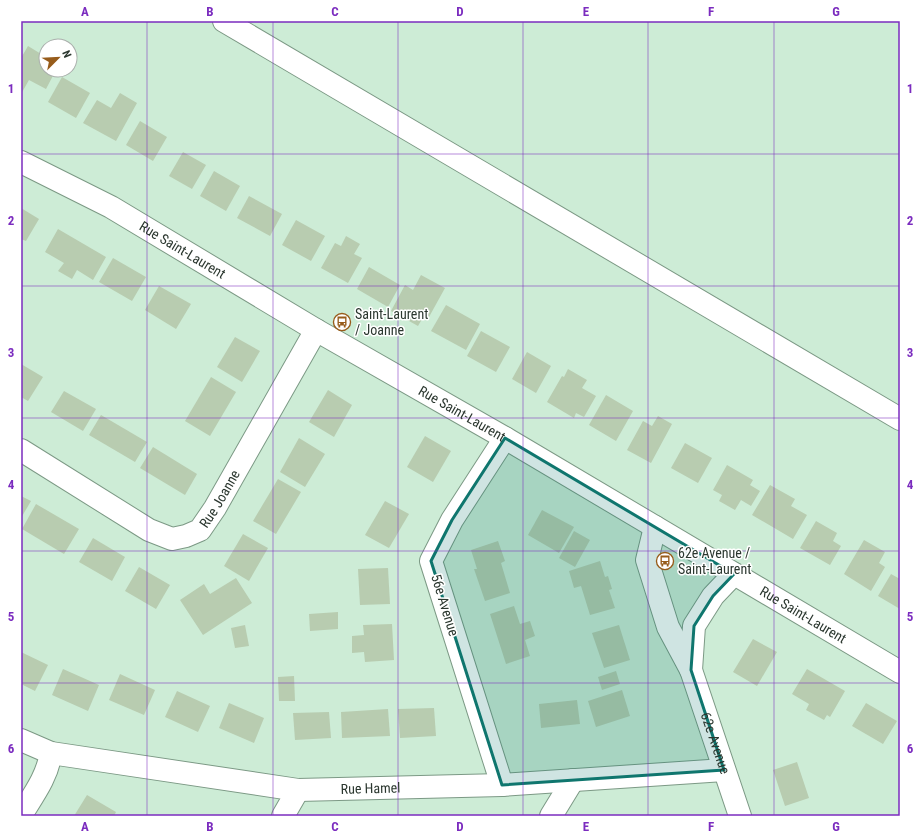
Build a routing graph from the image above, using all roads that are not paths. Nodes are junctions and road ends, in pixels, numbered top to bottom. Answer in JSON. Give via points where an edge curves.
{"nodes":[{"id":1,"x":224,"y":21,"type":"edge"},
{"id":2,"x":21,"y":162,"type":"edge"},
{"id":3,"x":316,"y":330,"type":"junction"},
{"id":4,"x":900,"y":419,"type":"edge"},
{"id":5,"x":505,"y":438,"type":"junction"},
{"id":6,"x":21,"y":450,"type":"edge"},
{"id":7,"x":655,"y":527,"type":"junction"},
{"id":8,"x":734,"y":574,"type":"junction"},
{"id":9,"x":691,"y":670,"type":"junction"},
{"id":10,"x":900,"y":672,"type":"edge"},
{"id":11,"x":21,"y":740,"type":"edge"},
{"id":12,"x":51,"y":753,"type":"junction"},
{"id":13,"x":724,"y":770,"type":"junction"},
{"id":14,"x":573,"y":780,"type":"junction"},
{"id":15,"x":502,"y":785,"type":"junction"},
{"id":16,"x":298,"y":790,"type":"junction"},
{"id":17,"x":21,"y":815,"type":"edge"},
{"id":18,"x":283,"y":816,"type":"edge"},
{"id":19,"x":550,"y":816,"type":"edge"},
{"id":20,"x":740,"y":816,"type":"edge"}],
"edges":[{"from":1,"to":4,"type":"street"},
{"from":2,"to":3,"type":"street","name":"Rue Saint-Laurent","via":[[111,207]]},
{"from":3,"to":5,"type":"street","name":"Rue Saint-Laurent"},
{"from":3,"to":6,"type":"street","name":"Rue Joanne","via":[[215,508],[200,530],[186,536],[172,539],[149,530]]},
{"from":5,"to":7,"type":"street","name":"Rue Saint-Laurent"},
{"from":5,"to":15,"type":"street","name":"56e Avenue","via":[[452,520],[432,561]]},
{"from":7,"to":8,"type":"street","name":"Rue Saint-Laurent"},
{"from":7,"to":9,"type":"street","name":"62e Avenue","via":[[647,560],[668,627]]},
{"from":8,"to":9,"type":"street","name":"62e Avenue","via":[[713,596],[694,626]]},
{"from":8,"to":10,"type":"street","name":"Rue Saint-Laurent"},
{"from":9,"to":13,"type":"street","name":"62e Avenue"},
{"from":11,"to":12,"type":"street","name":"Rue Hamel"},
{"from":12,"to":16,"type":"street","name":"Rue Hamel"},
{"from":12,"to":17,"type":"street","via":[[44,778]]},
{"from":13,"to":14,"type":"street","name":"Rue Hamel"},
{"from":13,"to":20,"type":"street","name":"62e Avenue"},
{"from":14,"to":15,"type":"street","name":"Rue Hamel"},
{"from":14,"to":19,"type":"street"},
{"from":15,"to":16,"type":"street","name":"Rue Hamel"},
{"from":16,"to":18,"type":"street"}]}
